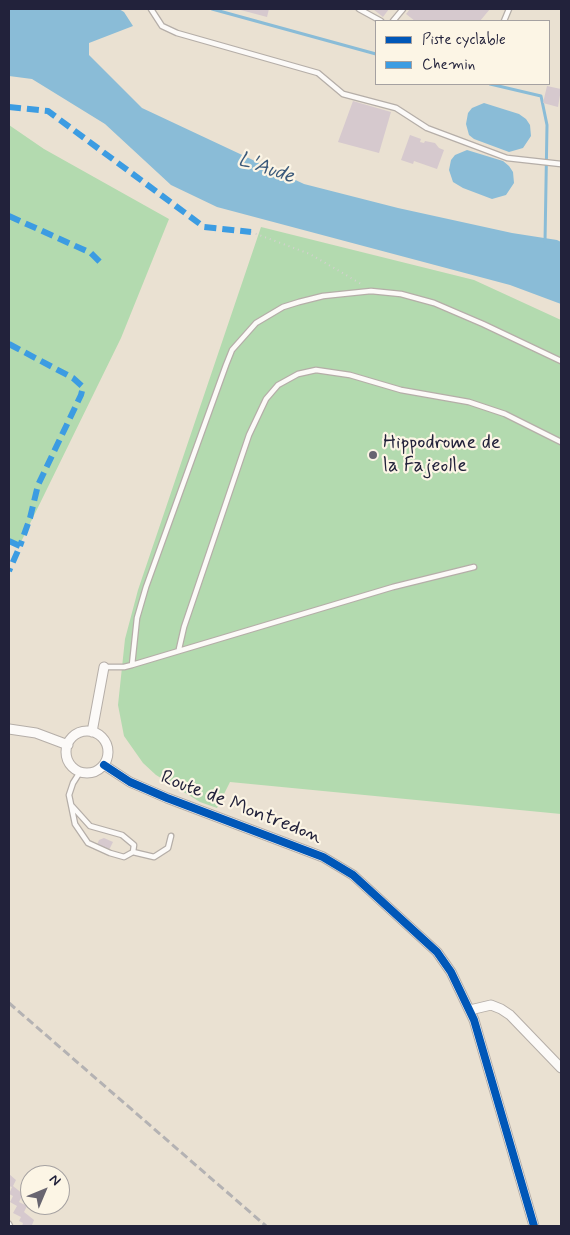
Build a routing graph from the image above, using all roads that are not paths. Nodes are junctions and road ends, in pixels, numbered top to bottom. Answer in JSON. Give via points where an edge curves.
{"nodes":[{"id":1,"x":151,"y":9,"type":"edge"},
{"id":2,"x":359,"y":9,"type":"edge"},
{"id":3,"x":403,"y":9,"type":"edge"},
{"id":4,"x":379,"y":20,"type":"edge"},
{"id":5,"x":394,"y":20,"type":"edge"},
{"id":6,"x":561,"y":164,"type":"edge"},
{"id":7,"x":561,"y":361,"type":"edge"},
{"id":8,"x":561,"y":442,"type":"edge"},
{"id":9,"x":474,"y":567,"type":"dead end"},
{"id":10,"x":179,"y":649,"type":"junction"},
{"id":11,"x":132,"y":665,"type":"junction"},
{"id":12,"x":104,"y":667,"type":"joint"},
{"id":13,"x":9,"y":729,"type":"edge"},
{"id":14,"x":92,"y":732,"type":"junction"},
{"id":15,"x":68,"y":745,"type":"junction"},
{"id":16,"x":104,"y":765,"type":"junction"},
{"id":17,"x":80,"y":772,"type":"junction"},
{"id":18,"x":72,"y":806,"type":"junction"},
{"id":19,"x":171,"y":836,"type":"dead end"},
{"id":20,"x":133,"y":852,"type":"junction"},
{"id":21,"x":470,"y":1010,"type":"junction"},
{"id":22,"x":561,"y":1068,"type":"edge"},
{"id":23,"x":534,"y":1226,"type":"edge"}],
"edges":[{"from":1,"to":6,"type":"lane","via":[[162,26],[177,33],[318,73],[343,94],[396,108],[427,128],[507,158]]},
{"from":2,"to":4,"type":"lane"},
{"from":3,"to":5,"type":"lane"},
{"from":7,"to":11,"type":"lane","via":[[434,303],[371,290],[323,296],[283,307],[256,323],[232,350],[146,587],[137,618]]},
{"from":8,"to":10,"type":"lane","via":[[505,414],[470,402],[401,390],[350,375],[316,370],[298,374],[278,385],[266,399],[249,435]]},
{"from":9,"to":10,"type":"lane"},
{"from":10,"to":11,"type":"lane"},
{"from":11,"to":12,"type":"lane"},
{"from":12,"to":14,"type":"street"},
{"from":13,"to":15,"type":"street","via":[[36,733]]},
{"from":14,"to":15,"type":"street","via":[[78,734]]},
{"from":14,"to":16,"type":"street","via":[[107,745]]},
{"from":15,"to":17,"type":"street","via":[[67,759]]},
{"from":16,"to":17,"type":"street","via":[[99,770]]},
{"from":16,"to":21,"type":"street","name":"Route de Montredon","via":[[130,782],[323,857],[352,875],[437,952]]},
{"from":17,"to":18,"type":"lane","via":[[69,795]]},
{"from":18,"to":20,"type":"lane","via":[[90,826],[122,835],[134,845]]},
{"from":18,"to":20,"type":"lane","via":[[74,824],[88,843],[124,857]]},
{"from":19,"to":20,"type":"lane","via":[[168,848],[154,857]]},
{"from":21,"to":22,"type":"street","via":[[491,1005],[501,1009]]},
{"from":21,"to":23,"type":"street","name":"Route de Montredon"}]}
